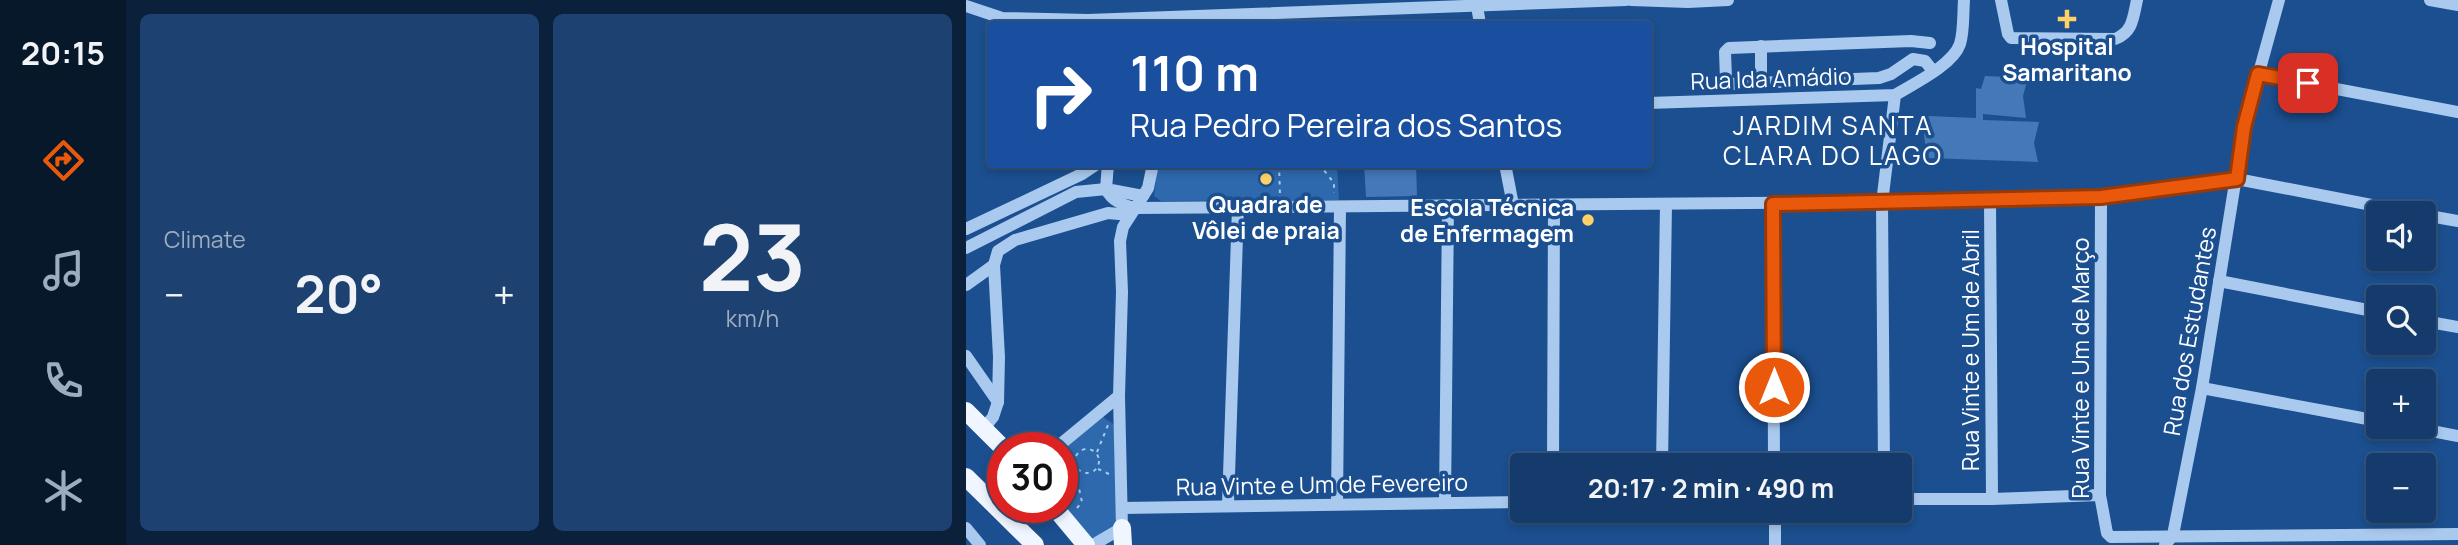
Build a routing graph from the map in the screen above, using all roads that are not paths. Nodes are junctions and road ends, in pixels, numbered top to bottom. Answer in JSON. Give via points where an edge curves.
{"nodes":[{"id":1,"x":1628,"y":0,"type":"edge"},
{"id":2,"x":1728,"y":0,"type":"edge"},
{"id":3,"x":1964,"y":0,"type":"edge"},
{"id":4,"x":2001,"y":0,"type":"edge"},
{"id":5,"x":2137,"y":0,"type":"edge"},
{"id":6,"x":2279,"y":0,"type":"edge"},
{"id":7,"x":2430,"y":0,"type":"edge"},
{"id":8,"x":1477,"y":2,"type":"edge"},
{"id":9,"x":2458,"y":5,"type":"edge"},
{"id":10,"x":966,"y":6,"type":"edge"},
{"id":11,"x":1068,"y":21,"type":"edge"},
{"id":12,"x":1109,"y":21,"type":"edge"},
{"id":13,"x":1480,"y":21,"type":"edge"},
{"id":14,"x":1911,"y":41,"type":"junction"},
{"id":15,"x":1930,"y":43,"type":"dead end"},
{"id":16,"x":1760,"y":46,"type":"junction"},
{"id":17,"x":1913,"y":59,"type":"junction"},
{"id":18,"x":1933,"y":71,"type":"junction"},
{"id":19,"x":2258,"y":74,"type":"junction"},
{"id":20,"x":1761,"y":83,"type":"junction"},
{"id":21,"x":1895,"y":94,"type":"junction"},
{"id":22,"x":1652,"y":103,"type":"edge"},
{"id":23,"x":2458,"y":112,"type":"edge"},
{"id":24,"x":1091,"y":168,"type":"edge"},
{"id":25,"x":1108,"y":168,"type":"edge"},
{"id":26,"x":1152,"y":168,"type":"edge"},
{"id":27,"x":1506,"y":168,"type":"edge"},
{"id":28,"x":2237,"y":179,"type":"junction"},
{"id":29,"x":1106,"y":189,"type":"junction"},
{"id":30,"x":1143,"y":196,"type":"junction"},
{"id":31,"x":2101,"y":197,"type":"junction"},
{"id":32,"x":1990,"y":201,"type":"junction"},
{"id":33,"x":1882,"y":203,"type":"junction"},
{"id":34,"x":1666,"y":204,"type":"junction"},
{"id":35,"x":1773,"y":204,"type":"junction"},
{"id":36,"x":2366,"y":204,"type":"edge"},
{"id":37,"x":1448,"y":205,"type":"junction"},
{"id":38,"x":1513,"y":205,"type":"junction"},
{"id":39,"x":1554,"y":205,"type":"junction"},
{"id":40,"x":1238,"y":207,"type":"junction"},
{"id":41,"x":1340,"y":207,"type":"junction"},
{"id":42,"x":1133,"y":212,"type":"junction"},
{"id":43,"x":2436,"y":217,"type":"edge"},
{"id":44,"x":2458,"y":221,"type":"edge"},
{"id":45,"x":966,"y":229,"type":"edge"},
{"id":46,"x":966,"y":248,"type":"edge"},
{"id":47,"x":994,"y":265,"type":"junction"},
{"id":48,"x":2219,"y":281,"type":"junction"},
{"id":49,"x":966,"y":285,"type":"edge"},
{"id":50,"x":2366,"y":310,"type":"edge"},
{"id":51,"x":2436,"y":323,"type":"edge"},
{"id":52,"x":2458,"y":327,"type":"edge"},
{"id":53,"x":966,"y":356,"type":"edge"},
{"id":54,"x":2202,"y":388,"type":"junction"},
{"id":55,"x":1119,"y":396,"type":"junction"},
{"id":56,"x":997,"y":406,"type":"junction"},
{"id":57,"x":966,"y":411,"type":"edge"},
{"id":58,"x":2366,"y":419,"type":"edge"},
{"id":59,"x":984,"y":428,"type":"junction"},
{"id":60,"x":988,"y":432,"type":"edge"},
{"id":61,"x":1075,"y":432,"type":"edge"},
{"id":62,"x":2436,"y":432,"type":"edge"},
{"id":63,"x":2458,"y":436,"type":"edge"},
{"id":64,"x":1553,"y":453,"type":"edge"},
{"id":65,"x":1662,"y":453,"type":"edge"},
{"id":66,"x":1774,"y":453,"type":"edge"},
{"id":67,"x":1884,"y":453,"type":"edge"},
{"id":68,"x":966,"y":477,"type":"edge"},
{"id":69,"x":987,"y":494,"type":"edge"},
{"id":70,"x":2099,"y":495,"type":"junction"},
{"id":71,"x":1912,"y":499,"type":"edge"},
{"id":72,"x":1992,"y":499,"type":"junction"},
{"id":73,"x":1510,"y":502,"type":"edge"},
{"id":74,"x":1446,"y":503,"type":"junction"},
{"id":75,"x":1337,"y":504,"type":"junction"},
{"id":76,"x":1228,"y":505,"type":"junction"},
{"id":77,"x":1122,"y":508,"type":"junction"},
{"id":78,"x":1016,"y":523,"type":"edge"},
{"id":79,"x":1068,"y":523,"type":"edge"},
{"id":80,"x":1775,"y":523,"type":"edge"},
{"id":81,"x":966,"y":528,"type":"edge"},
{"id":82,"x":2455,"y":535,"type":"edge"},
{"id":83,"x":1123,"y":536,"type":"edge"},
{"id":84,"x":2169,"y":540,"type":"edge"},
{"id":85,"x":980,"y":545,"type":"edge"},
{"id":86,"x":1035,"y":545,"type":"edge"},
{"id":87,"x":1086,"y":545,"type":"edge"},
{"id":88,"x":1093,"y":545,"type":"edge"},
{"id":89,"x":1775,"y":545,"type":"edge"}],
"edges":[{"from":1,"to":2,"type":"street"},
{"from":1,"to":8,"type":"street"},
{"from":3,"to":18,"type":"street","via":[[1957,51]]},
{"from":4,"to":5,"type":"street","via":[[2011,38],[2102,39],[2125,36]]},
{"from":6,"to":19,"type":"street","name":"Rua dos Estudantes"},
{"from":7,"to":9,"type":"street"},
{"from":8,"to":12,"type":"street"},
{"from":8,"to":13,"type":"street"},
{"from":10,"to":11,"type":"street","via":[[1002,18]]},
{"from":14,"to":15,"type":"street"},
{"from":14,"to":16,"type":"street"},
{"from":14,"to":17,"type":"street"},
{"from":16,"to":20,"type":"street"},
{"from":16,"to":20,"type":"street","via":[[1725,51],[1728,84]]},
{"from":17,"to":18,"type":"street","via":[[1925,61]]},
{"from":17,"to":20,"type":"street","via":[[1879,78]]},
{"from":18,"to":21,"type":"street"},
{"from":19,"to":23,"type":"street"},
{"from":19,"to":28,"type":"street","name":"Rua dos Estudantes"},
{"from":21,"to":22,"type":"street","name":"Rua Ida Amádio"},
{"from":21,"to":33,"type":"street"},
{"from":24,"to":45,"type":"street"},
{"from":25,"to":29,"type":"street"},
{"from":26,"to":30,"type":"street"},
{"from":27,"to":38,"type":"street"},
{"from":28,"to":31,"type":"street"},
{"from":28,"to":36,"type":"street"},
{"from":28,"to":48,"type":"street","name":"Rua dos Estudantes"},
{"from":29,"to":30,"type":"street"},
{"from":29,"to":42,"type":"street"},
{"from":29,"to":46,"type":"street","via":[[1076,192]]},
{"from":30,"to":42,"type":"street"},
{"from":31,"to":32,"type":"street"},
{"from":31,"to":70,"type":"street","name":"Rua Vinte e Um de Março"},
{"from":32,"to":33,"type":"street"},
{"from":32,"to":72,"type":"street","name":"Rua Vinte e Um de Abril"},
{"from":33,"to":35,"type":"street"},
{"from":33,"to":67,"type":"street"},
{"from":34,"to":35,"type":"street"},
{"from":34,"to":39,"type":"street"},
{"from":34,"to":65,"type":"street"},
{"from":35,"to":66,"type":"street"},
{"from":37,"to":38,"type":"street"},
{"from":37,"to":41,"type":"street"},
{"from":37,"to":74,"type":"street"},
{"from":38,"to":39,"type":"street"},
{"from":39,"to":64,"type":"street"},
{"from":40,"to":41,"type":"street"},
{"from":40,"to":42,"type":"street"},
{"from":40,"to":76,"type":"street"},
{"from":41,"to":75,"type":"street"},
{"from":42,"to":47,"type":"street","via":[[1108,213],[1015,240],[998,251]]},
{"from":42,"to":55,"type":"street","via":[[1120,241]]},
{"from":43,"to":44,"type":"street"},
{"from":47,"to":49,"type":"street"},
{"from":47,"to":56,"type":"street"},
{"from":48,"to":50,"type":"street"},
{"from":48,"to":54,"type":"street","name":"Rua dos Estudantes"},
{"from":51,"to":52,"type":"street"},
{"from":53,"to":56,"type":"street"},
{"from":54,"to":58,"type":"street"},
{"from":54,"to":84,"type":"street","name":"Rua dos Estudantes"},
{"from":55,"to":61,"type":"street"},
{"from":55,"to":77,"type":"street"},
{"from":56,"to":59,"type":"street"},
{"from":57,"to":59,"type":"main road"},
{"from":59,"to":60,"type":"main road"},
{"from":62,"to":63,"type":"street"},
{"from":68,"to":69,"type":"main road"},
{"from":70,"to":72,"type":"street"},
{"from":70,"to":84,"type":"street","name":"Rua Vinte e Um de Março","via":[[2104,527],[2111,537]]},
{"from":71,"to":72,"type":"street"},
{"from":73,"to":74,"type":"street","name":"Rua Vinte e Um de Fevereiro"},
{"from":74,"to":75,"type":"street","name":"Rua Vinte e Um de Fevereiro"},
{"from":75,"to":76,"type":"street","name":"Rua Vinte e Um de Fevereiro"},
{"from":76,"to":77,"type":"street","name":"Rua Vinte e Um de Fevereiro"},
{"from":77,"to":83,"type":"street"},
{"from":78,"to":86,"type":"main road"},
{"from":79,"to":87,"type":"main road"},
{"from":80,"to":89,"type":"street"},
{"from":81,"to":85,"type":"street"},
{"from":82,"to":84,"type":"street"},
{"from":83,"to":88,"type":"street"}]}
